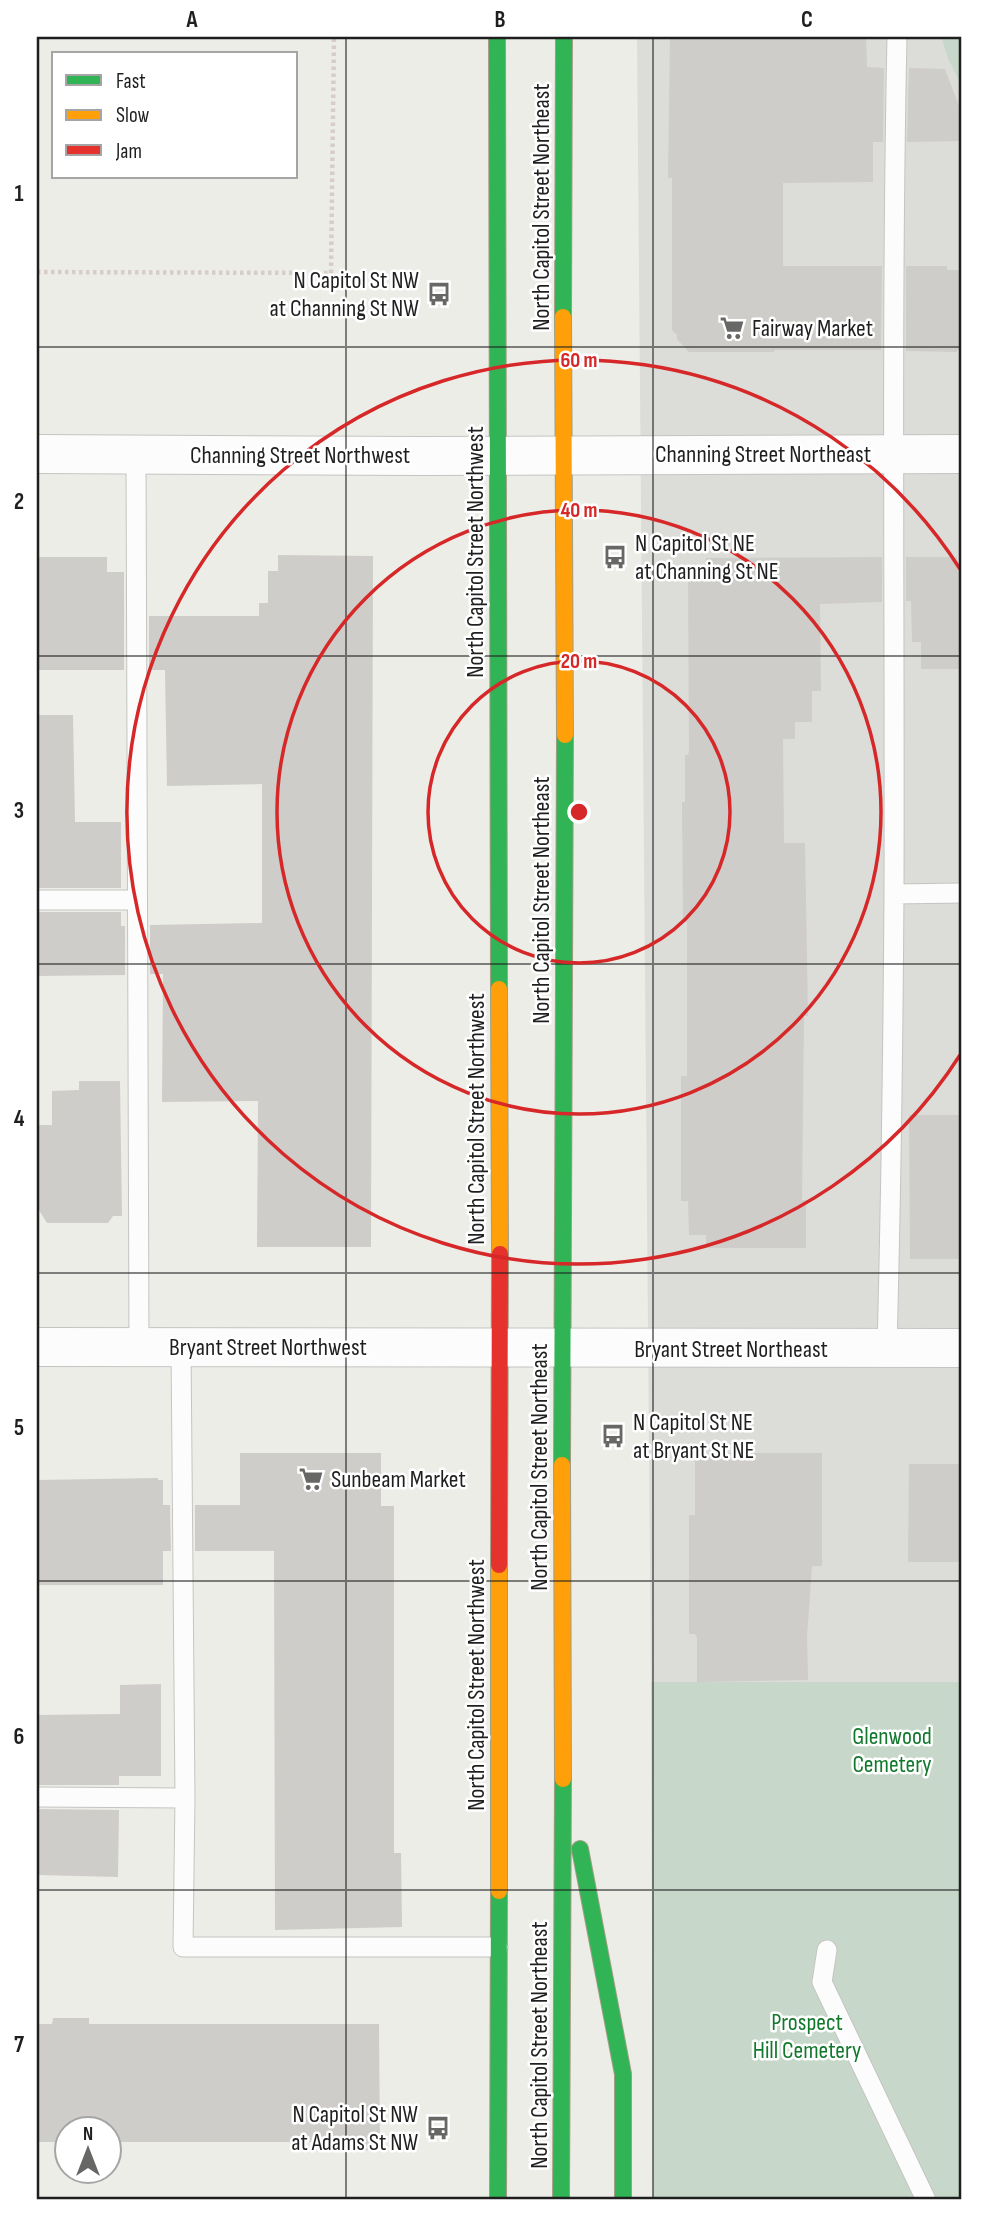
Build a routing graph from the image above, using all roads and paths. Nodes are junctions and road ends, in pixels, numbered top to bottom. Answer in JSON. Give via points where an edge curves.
{"nodes":[{"id":1,"x":334,"y":37,"type":"edge"},
{"id":2,"x":497,"y":37,"type":"edge"},
{"id":3,"x":564,"y":37,"type":"edge"},
{"id":4,"x":897,"y":37,"type":"edge"},
{"id":5,"x":37,"y":272,"type":"edge"},
{"id":6,"x":37,"y":454,"type":"edge"},
{"id":7,"x":135,"y":454,"type":"junction"},
{"id":8,"x":893,"y":454,"type":"junction"},
{"id":9,"x":962,"y":454,"type":"edge"},
{"id":10,"x":497,"y":455,"type":"junction"},
{"id":11,"x":563,"y":455,"type":"junction"},
{"id":12,"x":962,"y":893,"type":"edge"},
{"id":13,"x":894,"y":894,"type":"junction"},
{"id":14,"x":37,"y":900,"type":"edge"},
{"id":15,"x":138,"y":900,"type":"junction"},
{"id":16,"x":37,"y":1347,"type":"edge"},
{"id":17,"x":139,"y":1347,"type":"junction"},
{"id":18,"x":181,"y":1347,"type":"junction"},
{"id":19,"x":500,"y":1347,"type":"junction"},
{"id":20,"x":887,"y":1348,"type":"junction"},
{"id":21,"x":962,"y":1348,"type":"edge"},
{"id":22,"x":561,"y":1349,"type":"junction"},
{"id":23,"x":563,"y":1764,"type":"junction"},
{"id":24,"x":37,"y":1797,"type":"edge"},
{"id":25,"x":185,"y":1798,"type":"junction"},
{"id":26,"x":498,"y":1947,"type":"junction"},
{"id":27,"x":827,"y":1950,"type":"dead end"},
{"id":28,"x":498,"y":2200,"type":"edge"},
{"id":29,"x":561,"y":2200,"type":"edge"},
{"id":30,"x":623,"y":2200,"type":"edge"},
{"id":31,"x":926,"y":2200,"type":"edge"}],
"edges":[{"from":1,"to":5,"type":"path","via":[[331,273]]},
{"from":2,"to":10,"type":"main road","name":"North Capitol Street Northwest"},
{"from":3,"to":11,"type":"main road","name":"North Capitol Street Northeast"},
{"from":4,"to":8,"type":"lane"},
{"from":6,"to":7,"type":"street","name":"Channing Street Northwest"},
{"from":7,"to":10,"type":"street","name":"Channing Street Northwest"},
{"from":7,"to":15,"type":"lane"},
{"from":8,"to":9,"type":"street","name":"Channing Street Northeast"},
{"from":8,"to":11,"type":"street","name":"Channing Street Northeast"},
{"from":8,"to":13,"type":"lane"},
{"from":10,"to":11,"type":"street","name":"Channing Street Northwest"},
{"from":10,"to":19,"type":"main road","name":"North Capitol Street Northwest"},
{"from":11,"to":22,"type":"main road","name":"North Capitol Street Northeast"},
{"from":12,"to":13,"type":"lane"},
{"from":13,"to":20,"type":"lane"},
{"from":14,"to":15,"type":"lane"},
{"from":15,"to":17,"type":"lane"},
{"from":16,"to":17,"type":"street","name":"Bryant Street Northwest"},
{"from":17,"to":18,"type":"street","name":"Bryant Street Northwest"},
{"from":18,"to":19,"type":"street","name":"Bryant Street Northwest"},
{"from":18,"to":25,"type":"lane"},
{"from":19,"to":22,"type":"street","name":"Bryant Street Northeast"},
{"from":19,"to":26,"type":"main road","name":"North Capitol Street Northwest"},
{"from":20,"to":21,"type":"street","name":"Bryant Street Northeast"},
{"from":20,"to":22,"type":"street","name":"Bryant Street Northeast"},
{"from":22,"to":23,"type":"main road","name":"North Capitol Street Northeast"},
{"from":23,"to":29,"type":"main road","name":"North Capitol Street Northeast"},
{"from":23,"to":30,"type":"main road","name":"North Capitol Street Northeast","via":[[623,2074]]},
{"from":24,"to":25,"type":"lane"},
{"from":25,"to":26,"type":"lane","via":[[183,1947]]},
{"from":26,"to":28,"type":"main road","name":"North Capitol Street Northwest"},
{"from":27,"to":31,"type":"lane","via":[[822,1982]]}]}
